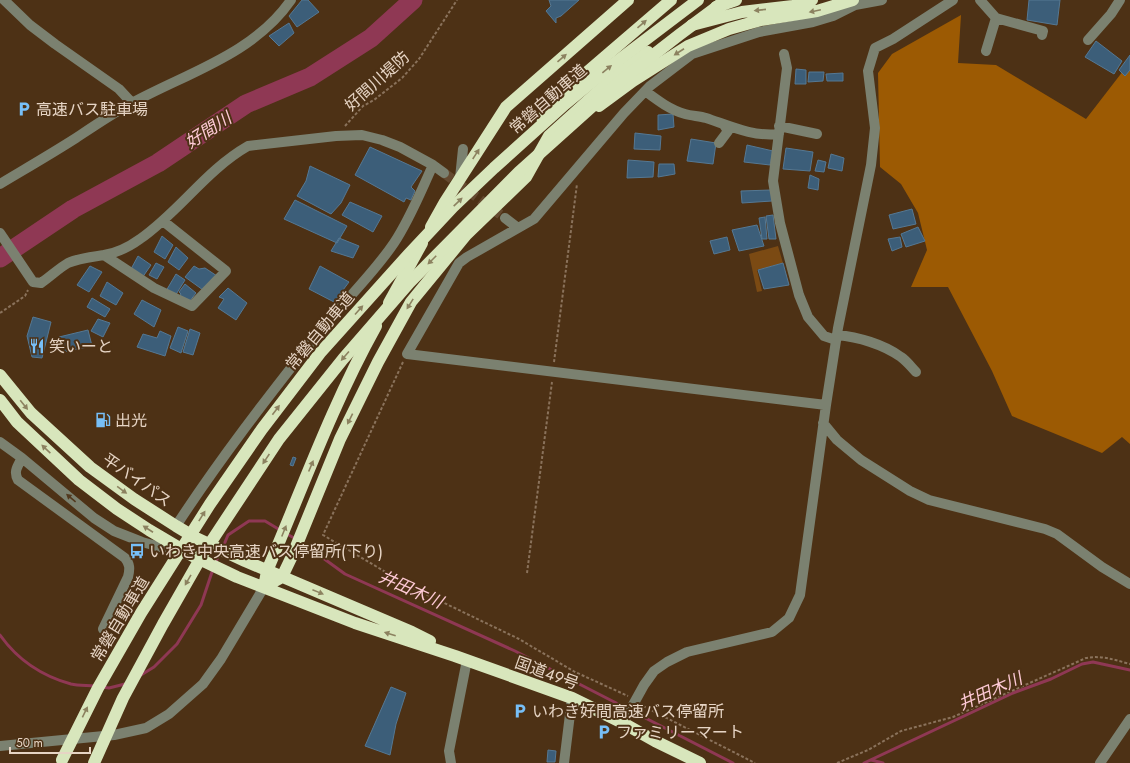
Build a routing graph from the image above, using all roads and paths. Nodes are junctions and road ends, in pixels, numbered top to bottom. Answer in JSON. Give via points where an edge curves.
{"nodes":[{"id":1,"x":4,"y":0,"type":"edge"},
{"id":2,"x":291,"y":0,"type":"edge"},
{"id":3,"x":457,"y":0,"type":"edge"},
{"id":4,"x":628,"y":0,"type":"edge"},
{"id":5,"x":670,"y":0,"type":"edge"},
{"id":6,"x":698,"y":0,"type":"edge"},
{"id":7,"x":726,"y":0,"type":"edge"},
{"id":8,"x":736,"y":0,"type":"edge"},
{"id":9,"x":812,"y":0,"type":"edge"},
{"id":10,"x":853,"y":0,"type":"edge"},
{"id":11,"x":882,"y":0,"type":"edge"},
{"id":12,"x":952,"y":0,"type":"edge"},
{"id":13,"x":980,"y":0,"type":"edge"},
{"id":14,"x":1120,"y":0,"type":"edge"},
{"id":15,"x":996,"y":18,"type":"junction"},
{"id":16,"x":680,"y":29,"type":"junction"},
{"id":17,"x":1042,"y":35,"type":"dead end"},
{"id":18,"x":1088,"y":40,"type":"dead end"},
{"id":19,"x":986,"y":51,"type":"dead end"},
{"id":20,"x":784,"y":54,"type":"dead end"},
{"id":21,"x":645,"y":91,"type":"junction"},
{"id":22,"x":132,"y":103,"type":"junction"},
{"id":23,"x":724,"y":125,"type":"junction"},
{"id":24,"x":779,"y":130,"type":"junction"},
{"id":25,"x":562,"y":134,"type":"junction"},
{"id":26,"x":817,"y":134,"type":"dead end"},
{"id":27,"x":336,"y":136,"type":"junction"},
{"id":28,"x":719,"y":143,"type":"dead end"},
{"id":29,"x":463,"y":149,"type":"dead end"},
{"id":30,"x":433,"y":165,"type":"junction"},
{"id":31,"x":494,"y":168,"type":"junction"},
{"id":32,"x":444,"y":173,"type":"tunnel mouth"},
{"id":33,"x":460,"y":178,"type":"junction"},
{"id":34,"x":0,"y":184,"type":"edge"},
{"id":35,"x":505,"y":218,"type":"tunnel mouth"},
{"id":36,"x":163,"y":221,"type":"junction"},
{"id":37,"x":518,"y":228,"type":"junction"},
{"id":38,"x":0,"y":233,"type":"edge"},
{"id":39,"x":104,"y":255,"type":"junction"},
{"id":40,"x":33,"y":282,"type":"junction"},
{"id":41,"x":0,"y":313,"type":"edge"},
{"id":42,"x":837,"y":338,"type":"junction"},
{"id":43,"x":407,"y":354,"type":"junction"},
{"id":44,"x":916,"y":372,"type":"dead end"},
{"id":45,"x":0,"y":375,"type":"edge"},
{"id":46,"x":0,"y":400,"type":"edge"},
{"id":47,"x":826,"y":406,"type":"junction"},
{"id":48,"x":823,"y":423,"type":"junction"},
{"id":49,"x":0,"y":442,"type":"edge"},
{"id":50,"x":22,"y":458,"type":"junction"},
{"id":51,"x":176,"y":526,"type":"junction"},
{"id":52,"x":193,"y":556,"type":"junction"},
{"id":53,"x":267,"y":571,"type":"junction"},
{"id":54,"x":282,"y":577,"type":"junction"},
{"id":55,"x":1130,"y":584,"type":"edge"},
{"id":56,"x":264,"y":587,"type":"junction"},
{"id":57,"x":102,"y":628,"type":"dead end"},
{"id":58,"x":467,"y":660,"type":"junction"},
{"id":59,"x":1130,"y":664,"type":"edge"},
{"id":60,"x":572,"y":698,"type":"junction"},
{"id":61,"x":635,"y":701,"type":"junction"},
{"id":62,"x":625,"y":719,"type":"junction"},
{"id":63,"x":1130,"y":719,"type":"edge"},
{"id":64,"x":0,"y":746,"type":"edge"},
{"id":65,"x":61,"y":761,"type":"edge"},
{"id":66,"x":94,"y":763,"type":"edge"},
{"id":67,"x":451,"y":763,"type":"edge"},
{"id":68,"x":564,"y":763,"type":"edge"},
{"id":69,"x":700,"y":763,"type":"edge"},
{"id":70,"x":755,"y":763,"type":"edge"},
{"id":71,"x":837,"y":763,"type":"edge"},
{"id":72,"x":1100,"y":763,"type":"edge"}],
"edges":[{"from":1,"to":22,"type":"street","via":[[30,25],[119,89]]},
{"from":2,"to":22,"type":"street","via":[[271,24],[250,42]]},
{"from":3,"to":27,"type":"path","name":"好間川堤防","via":[[419,59],[402,78],[363,106]]},
{"from":33,"to":4,"type":"highway","one_way":true,"via":[[506,107]]},
{"from":31,"to":5,"type":"highway","one_way":true,"bridge":true,"via":[[586,73]]},
{"from":31,"to":6,"type":"highway","name":"常磐自動車道","one_way":true,"bridge":true,"via":[[611,66]]},
{"from":7,"to":25,"type":"highway","bridge":true,"via":[[625,77]]},
{"from":8,"to":16,"type":"highway","via":[[699,13]]},
{"from":9,"to":16,"type":"highway","one_way":true,"via":[[793,6],[742,12]]},
{"from":10,"to":25,"type":"highway","one_way":true,"bridge":true,"via":[[817,11],[761,20],[729,29],[688,46],[633,81]]},
{"from":11,"to":21,"type":"street","via":[[855,5],[813,22],[758,32],[692,54]]},
{"from":12,"to":42,"type":"street","via":[[875,48],[868,70],[875,128],[871,165]]},
{"from":13,"to":15,"type":"street"},
{"from":14,"to":18,"type":"street"},
{"from":15,"to":17,"type":"street","via":[[1043,31]]},
{"from":15,"to":19,"type":"street"},
{"from":16,"to":54,"type":"highway","one_way":true,"via":[[612,79],[549,136],[526,177],[466,235],[411,302],[340,439]]},
{"from":20,"to":24,"type":"street","via":[[787,68]]},
{"from":21,"to":23,"type":"street","via":[[663,104],[685,114],[704,117]]},
{"from":21,"to":37,"type":"street","via":[[534,219]]},
{"from":22,"to":34,"type":"street"},
{"from":23,"to":24,"type":"street","via":[[766,136]]},
{"from":23,"to":28,"type":"street","via":[[728,131]]},
{"from":24,"to":26,"type":"street"},
{"from":24,"to":42,"type":"street","via":[[773,181],[787,254],[808,317],[824,336]]},
{"from":25,"to":66,"type":"highway","one_way":true,"bridge":true,"via":[[519,172],[409,283],[343,359],[279,439],[199,560],[124,698]]},
{"from":27,"to":30,"type":"street","via":[[362,135],[382,140]]},
{"from":27,"to":36,"type":"street","via":[[248,146],[218,167]]},
{"from":29,"to":33,"type":"street"},
{"from":30,"to":32,"type":"street"},
{"from":30,"to":51,"type":"street","via":[[409,217],[393,244],[264,401]]},
{"from":65,"to":31,"type":"highway","name":"常磐自動車道","one_way":true,"bridge":true,"via":[[98,688],[141,613],[210,504],[262,429],[320,353],[408,255]]},
{"from":53,"to":33,"type":"highway","one_way":true,"via":[[360,354],[444,202]]},
{"from":35,"to":37,"type":"street"},
{"from":36,"to":39,"type":"street","via":[[139,240]]},
{"from":36,"to":39,"type":"street","via":[[226,271],[192,306],[154,288]]},
{"from":37,"to":43,"type":"street","via":[[459,263]]},
{"from":38,"to":40,"type":"street"},
{"from":39,"to":40,"type":"street","via":[[83,258],[68,264],[41,283]]},
{"from":40,"to":41,"type":"path","via":[[25,296]]},
{"from":42,"to":44,"type":"street","via":[[852,337],[890,349]]},
{"from":42,"to":47,"type":"street"},
{"from":43,"to":47,"type":"street"},
{"from":43,"to":61,"type":"path","via":[[323,534],[411,587],[519,639],[574,672]]},
{"from":45,"to":51,"type":"highway","name":"平バイパス","one_way":true,"via":[[30,413],[90,467]]},
{"from":52,"to":46,"type":"highway","one_way":true,"via":[[117,509],[79,480],[17,422]]},
{"from":47,"to":48,"type":"street"},
{"from":48,"to":55,"type":"street","via":[[837,440],[861,460],[910,491],[929,500],[1057,534]]},
{"from":48,"to":61,"type":"street","via":[[800,595],[789,618],[772,632],[687,652],[667,662],[654,672]]},
{"from":49,"to":50,"type":"street"},
{"from":52,"to":50,"type":"street","one_way":true,"via":[[162,549],[114,531],[94,518]]},
{"from":50,"to":57,"type":"street","via":[[15,475],[18,480],[129,563],[128,577]]},
{"from":51,"to":53,"type":"highway","name":"平バイパス"},
{"from":52,"to":56,"type":"highway"},
{"from":53,"to":54,"type":"highway","name":"平バイパス"},
{"from":53,"to":56,"type":"highway"},
{"from":54,"to":56,"type":"highway"},
{"from":54,"to":58,"type":"highway","name":"国道49号","one_way":true,"via":[[412,632]]},
{"from":58,"to":56,"type":"highway","name":"国道49号","one_way":true,"via":[[355,623]]},
{"from":56,"to":64,"type":"street","via":[[203,684],[169,714],[146,728],[114,735]]},
{"from":58,"to":60,"type":"highway","name":"国道49号"},
{"from":58,"to":67,"type":"street","via":[[449,752]]},
{"from":59,"to":71,"type":"path","via":[[1111,658],[1086,658],[953,717],[902,731],[868,750]]},
{"from":60,"to":62,"type":"highway","name":"国道49号"},
{"from":60,"to":68,"type":"street"},
{"from":61,"to":62,"type":"street"},
{"from":61,"to":70,"type":"path"},
{"from":62,"to":69,"type":"highway","name":"国道49号","via":[[655,741]]},
{"from":63,"to":72,"type":"street"}]}
